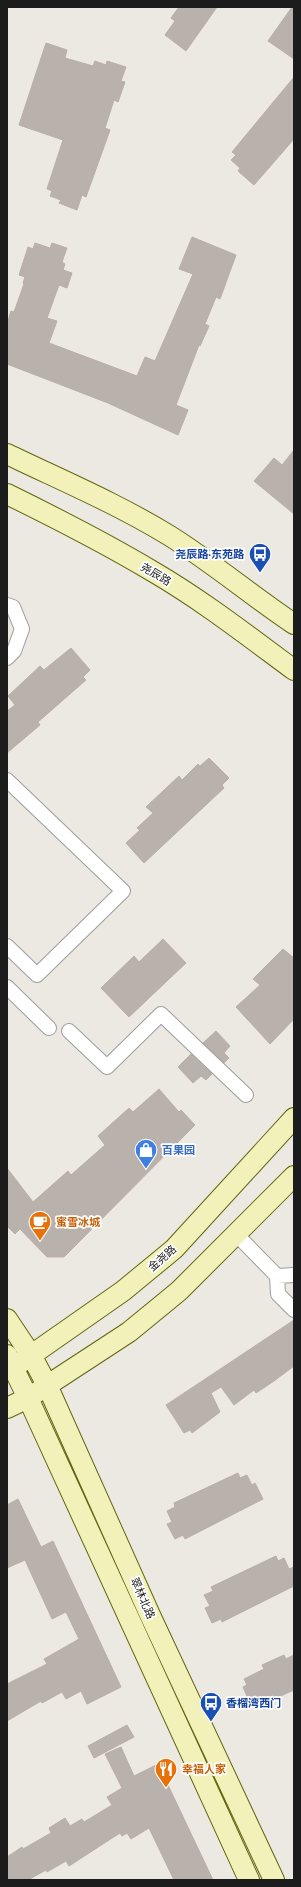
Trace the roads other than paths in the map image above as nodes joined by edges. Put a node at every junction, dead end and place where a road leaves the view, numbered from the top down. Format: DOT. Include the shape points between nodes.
graph roads {
  1 [pos="7,454"];
  2 [pos="7,494"];
  3 [pos="7,605"];
  4 [pos="294,624"];
  5 [pos="7,658"];
  6 [pos="294,670"];
  7 [pos="7,780"];
  8 [pos="7,946"];
  9 [pos="7,987"];
  10 [pos="48,1028"];
  11 [pos="69,1031"];
  12 [pos="246,1095"];
  13 [pos="294,1118"];
  14 [pos="294,1176"];
  15 [pos="236,1235"];
  16 [pos="294,1275"];
  17 [pos="277,1276"];
  18 [pos="294,1310"];
  19 [pos="7,1318"];
  20 [pos="31,1355"];
  21 [pos="9,1365"];
  22 [pos="47,1385"];
  23 [pos="28,1398"];
  24 [pos="7,1408"];
  25 [pos="250,1880"];
  26 [pos="274,1880"];
  1 -- 4 [label="main road" via="168,535"];
  2 -- 6 [label="main road, 尧辰路" via="152,571 219,615"];
  3 -- 5 [label="street" via="13,607 22,629 14,651"];
  7 -- 8 [label="street" via="123,890 37,975"];
  9 -- 10 [label="street"];
  11 -- 12 [label="street" via="107,1067 161,1014"];
  13 -- 20 [label="main road, 金尧路" via="174,1249 123,1291"];
  14 -- 15 [label="main road"];
  15 -- 17 [label="street"];
  15 -- 22 [label="main road" via="179,1291 129,1332"];
  16 -- 17 [label="street"];
  17 -- 18 [label="street" via="278,1294"];
  19 -- 20 [label="main road, 翠林北路"];
  20 -- 21 [label="main road, 金尧路"];
  20 -- 22 [label="main road, 翠林北路"];
  21 -- 23 [label="main road, 翠林北路"];
  22 -- 23 [label="main road"];
  22 -- 26 [label="main road, 翠林北路" via="150,1615"];
  23 -- 24 [label="main road"];
  23 -- 25 [label="main road, 翠林北路"];
}
